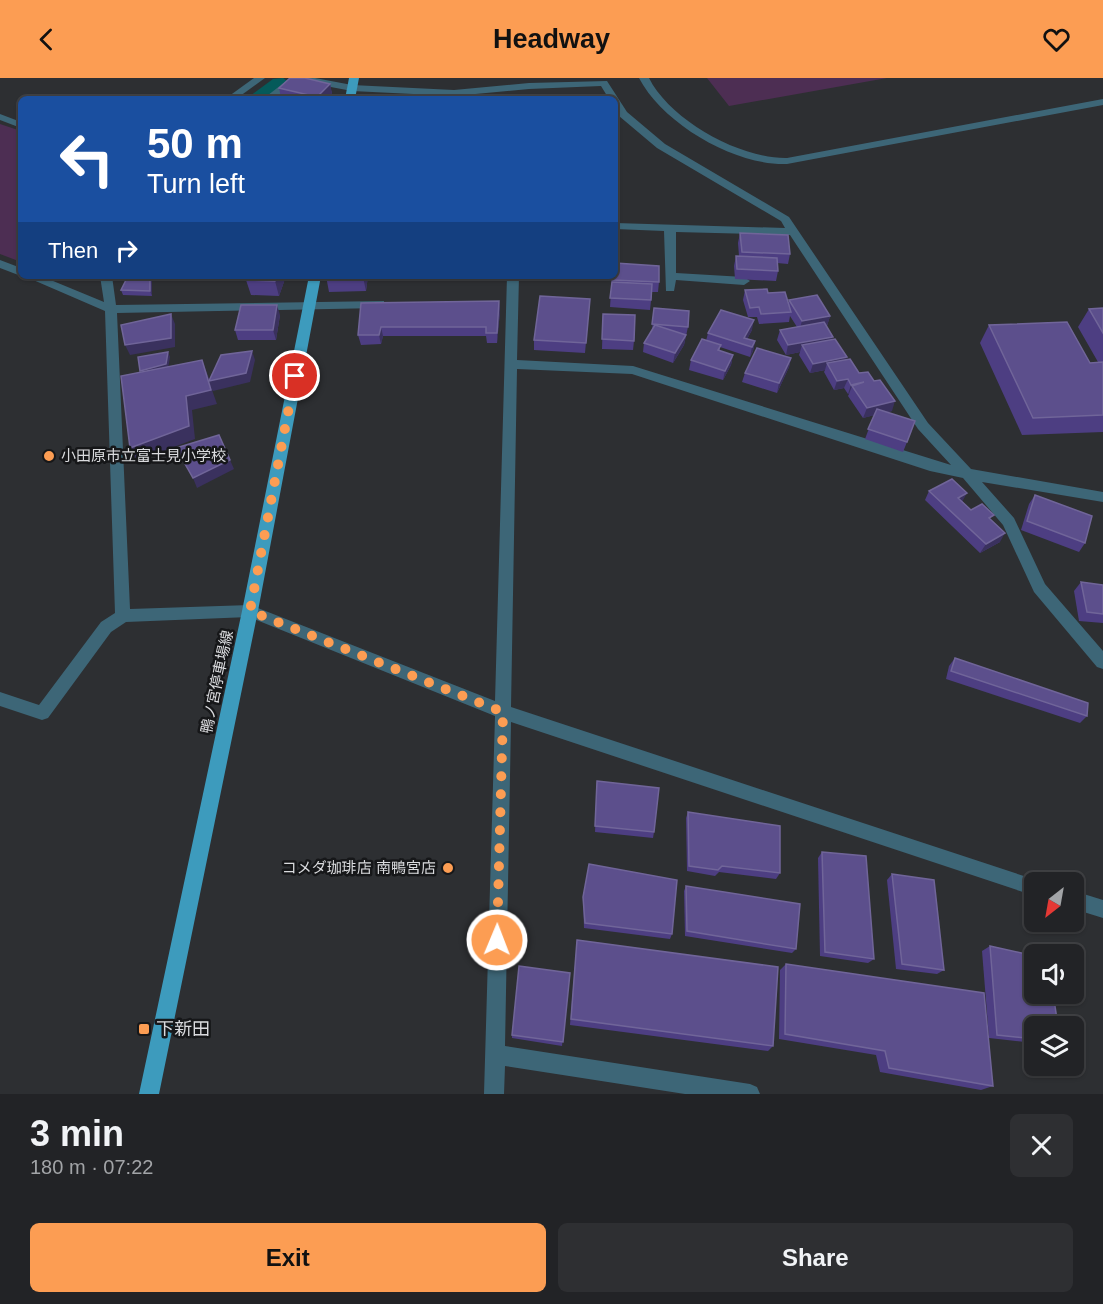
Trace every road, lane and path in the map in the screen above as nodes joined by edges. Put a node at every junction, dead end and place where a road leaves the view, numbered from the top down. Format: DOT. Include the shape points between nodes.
graph roads {
  1 [pos="260,78"];
  2 [pos="298,78"];
  3 [pos="644,78"];
  4 [pos="353,83"];
  5 [pos="518,84"];
  6 [pos="234,96"];
  7 [pos="272,96"];
  8 [pos="612,96"];
  9 [pos="1103,102"];
  10 [pos="618,106"];
  11 [pos="0,117"];
  12 [pos="18,123"];
  13 [pos="618,226"];
  14 [pos="670,228"];
  15 [pos="792,232"];
  16 [pos="0,264"];
  17 [pos="18,271"];
  18 [pos="37,279"];
  19 [pos="106,279"];
  20 [pos="314,279"];
  21 [pos="512,279"];
  22 [pos="744,281"];
  23 [pos="393,303"];
  24 [pos="309,305"];
  25 [pos="111,309"];
  26 [pos="511,364"];
  27 [pos="967,474"];
  28 [pos="1103,496"];
  29 [pos="250,611"];
  30 [pos="123,616"];
  31 [pos="1103,662"];
  32 [pos="0,699"];
  33 [pos="503,712"];
  34 [pos="1024,883"];
  35 [pos="1084,903"];
  36 [pos="1103,909"];
  37 [pos="495,1054"];
  38 [pos="149,1094"];
  39 [pos="494,1094"];
  40 [pos="750,1094"];
  1 -- 6 [label="street"];
  2 -- 4 [label="street"];
  2 -- 7 [label="street"];
  3 -- 9 [label="street" via="663,104 685,123 739,151 771,162"];
  4 -- 5 [label="street" via="454,93"];
  5 -- 8 [label="street" via="604,83"];
  10 -- 15 [label="street" via="661,146 784,219"];
  11 -- 12 [label="street"];
  13 -- 14 [label="street"];
  14 -- 15 [label="street"];
  14 -- 22 [label="street" via="670,282"];
  15 -- 27 [label="street" via="923,426"];
  16 -- 17 [label="street"];
  18 -- 25 [label="street"];
  19 -- 25 [label="street"];
  20 -- 24 [label="main road, 鴨ノ宮停車場線"];
  21 -- 26 [label="street" via="506,301"];
  23 -- 24 [label="street"];
  24 -- 25 [label="street"];
  24 -- 29 [label="main road, 鴨ノ宮停車場線"];
  25 -- 30 [label="street"];
  26 -- 27 [label="street" via="633,370"];
  26 -- 33 [label="street"];
  27 -- 28 [label="street"];
  27 -- 31 [label="street" via="1009,522 1039,588"];
  29 -- 30 [label="street"];
  29 -- 33 [label="street"];
  29 -- 38 [label="main road, 鴨ノ宮停車場線"];
  30 -- 32 [label="street" via="106,627 42,713"];
  33 -- 34 [label="street"];
  33 -- 37 [label="street"];
  35 -- 36 [label="street"];
  37 -- 39 [label="street"];
  37 -- 40 [label="street"];
}
